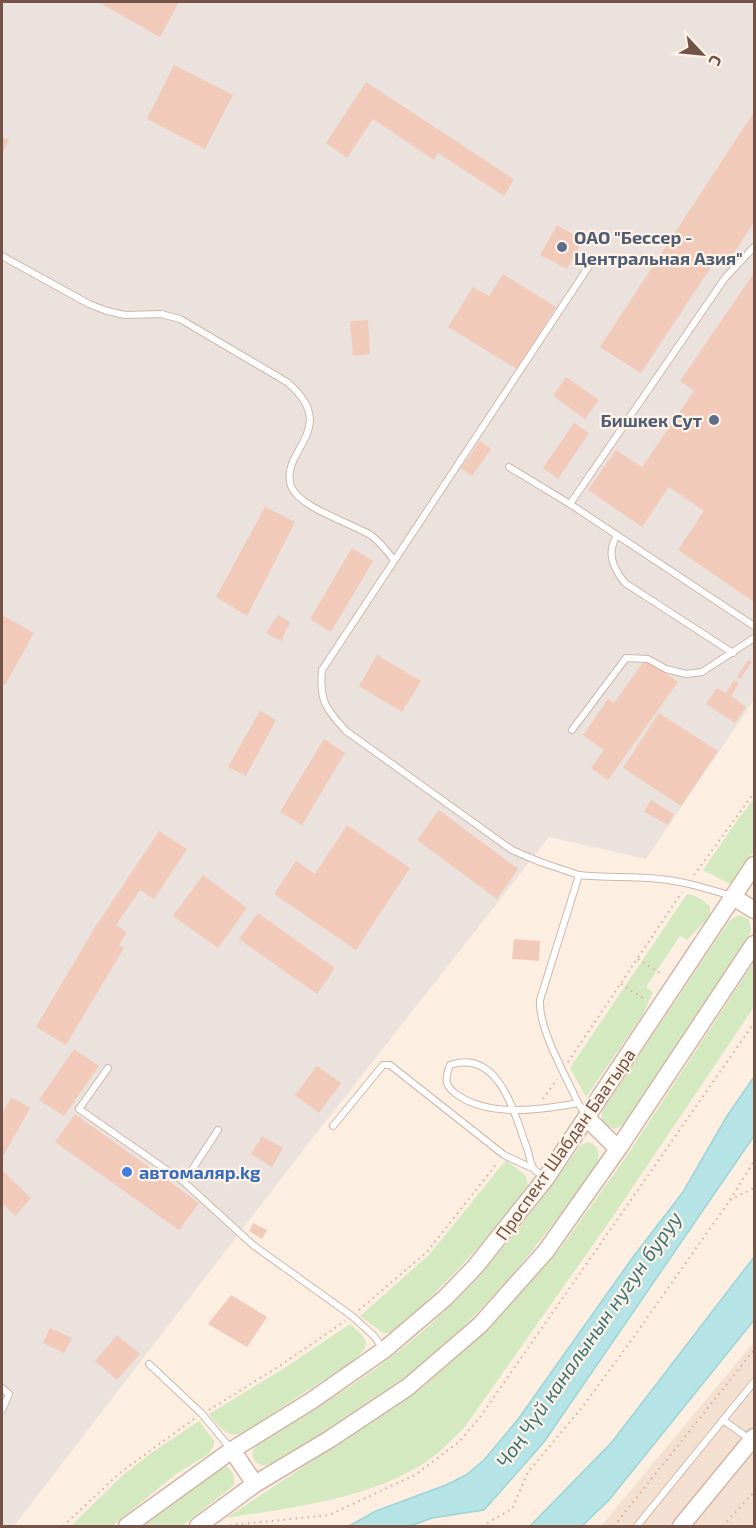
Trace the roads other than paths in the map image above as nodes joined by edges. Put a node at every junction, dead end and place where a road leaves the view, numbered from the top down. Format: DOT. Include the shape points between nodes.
graph roads {
  1 [pos="754,247"];
  2 [pos="2,256"];
  3 [pos="589,266"];
  4 [pos="509,467"];
  5 [pos="570,504"];
  6 [pos="616,535"];
  7 [pos="394,560"];
  8 [pos="754,626"];
  9 [pos="754,638"];
  10 [pos="733,653"];
  11 [pos="572,730"];
  12 [pos="754,865"];
  13 [pos="579,875"];
  14 [pos="733,897"];
  15 [pos="754,910"];
  16 [pos="754,944"];
  17 [pos="108,1068"];
  18 [pos="578,1102"];
  19 [pos="514,1109"];
  20 [pos="587,1118"];
  21 [pos="333,1126"];
  22 [pos="218,1130"];
  23 [pos="618,1149"];
  24 [pos="540,1173"];
  25 [pos="184,1182"];
  26 [pos="384,1350"];
  27 [pos="149,1364"];
  28 [pos="754,1382"];
  29 [pos="2,1388"];
  30 [pos="2,1410"];
  31 [pos="723,1420"];
  32 [pos="753,1439"];
  33 [pos="232,1450"];
  34 [pos="255,1484"];
  35 [pos="127,1527"];
  36 [pos="198,1527"];
  37 [pos="637,1527"];
  38 [pos="681,1527"];
  1 -- 5 [label="lane" via="725,278"];
  2 -- 7 [label="lane" via="107,311 180,319 287,382 306,403 310,415 309,428 290,475 297,496 370,535"];
  3 -- 7 [label="lane"];
  4 -- 5 [label="lane"];
  5 -- 6 [label="lane"];
  6 -- 8 [label="lane"];
  6 -- 10 [label="lane" via="611,557 625,583"];
  7 -- 13 [label="lane" via="322,670 322,698 328,711 346,730 512,850"];
  9 -- 10 [label="lane"];
  10 -- 11 [label="lane" via="702,672 686,674 648,659 626,658"];
  12 -- 14 [label="main road, Проспект Шабдан Баатыра"];
  13 -- 14 [label="lane" via="662,879"];
  13 -- 18 [label="lane" via="540,1000 541,1019"];
  14 -- 15 [label="main road"];
  14 -- 20 [label="main road, Проспект Шабдан Баатыра"];
  16 -- 23 [label="main road"];
  17 -- 25 [label="lane" via="79,1109"];
  18 -- 19 [label="lane"];
  18 -- 20 [label="lane"];
  19 -- 19 [label="lane" via="488,1070 462,1061 450,1065 445,1077 454,1093 472,1105"];
  19 -- 24 [label="lane"];
  20 -- 23 [label="main road"];
  20 -- 24 [label="main road, Проспект Шабдан Баатыра"];
  21 -- 24 [label="lane" via="384,1065 390,1065 504,1155"];
  22 -- 25 [label="lane"];
  23 -- 34 [label="main road" via="546,1251 480,1325 408,1387"];
  24 -- 26 [label="main road, Проспект Шабдан Баатыра" via="475,1267"];
  25 -- 26 [label="lane" via="253,1245 352,1316"];
  26 -- 33 [label="main road, Проспект Шабдан Баатыра"];
  27 -- 33 [label="lane" via="202,1414"];
  28 -- 31 [label="lane"];
  29 -- 30 [label="lane" via="9,1394"];
  31 -- 32 [label="lane"];
  31 -- 37 [label="lane"];
  32 -- 38 [label="main road"];
  33 -- 34 [label="main road"];
  33 -- 35 [label="main road, Проспект Шабдан Баатыра"];
  34 -- 36 [label="main road"];
}
